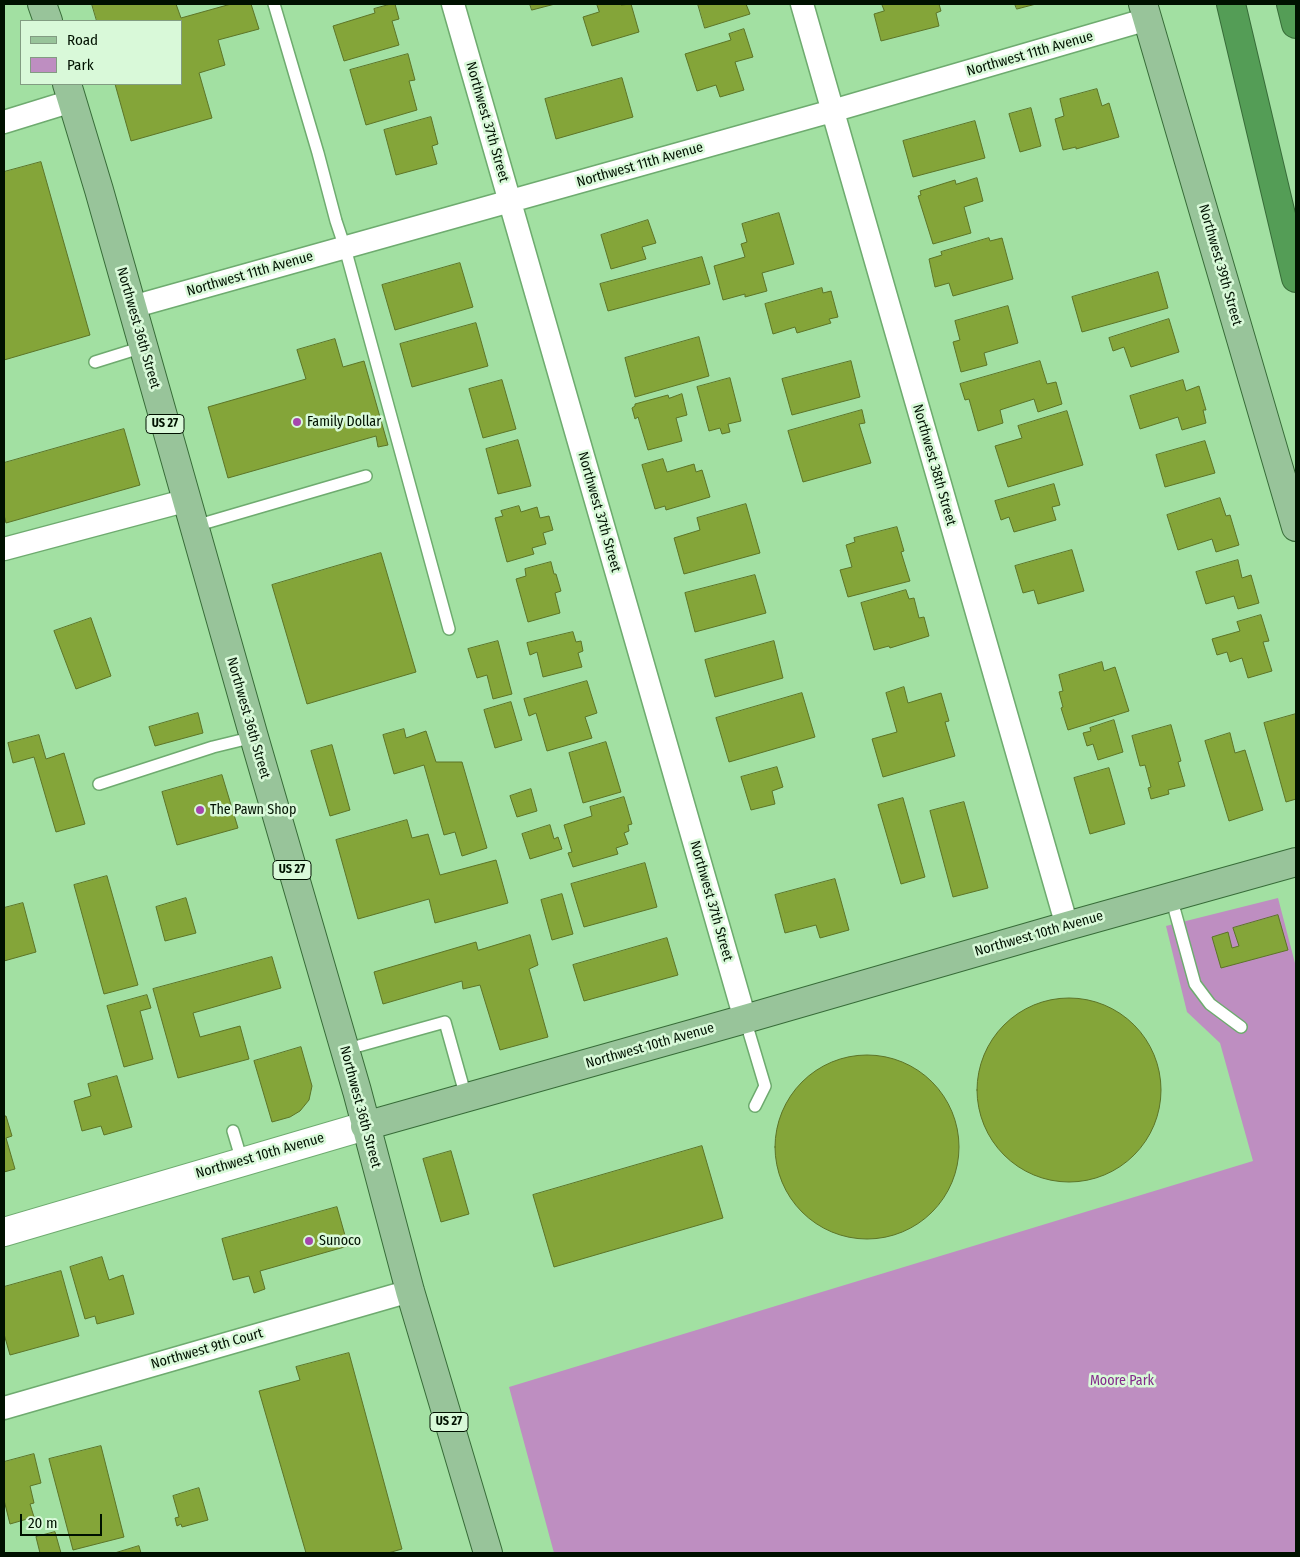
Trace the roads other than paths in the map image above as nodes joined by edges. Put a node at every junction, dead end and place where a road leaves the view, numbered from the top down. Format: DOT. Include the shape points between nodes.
graph roads {
  1 [pos="42,4"];
  2 [pos="274,4"];
  3 [pos="453,4"];
  4 [pos="802,4"];
  5 [pos="1231,4"];
  6 [pos="1290,4"];
  7 [pos="1145,12"];
  8 [pos="48,20"];
  9 [pos="1296,24"];
  10 [pos="70,93"];
  11 [pos="832,111"];
  12 [pos="4,122"];
  13 [pos="510,202"];
  14 [pos="345,248"];
  15 [pos="1296,278"];
  16 [pos="132,307"];
  17 [pos="143,347"];
  18 [pos="95,362"];
  19 [pos="366,476"];
  20 [pos="188,500"];
  21 [pos="195,526"];
  22 [pos="1296,527"];
  23 [pos="4,549"];
  24 [pos="449,629"];
  25 [pos="254,737"];
  26 [pos="99,784"];
  27 [pos="1296,862"];
  28 [pos="1171,896"];
  29 [pos="1067,926"];
  30 [pos="745,1019"];
  31 [pos="1242,1028"];
  32 [pos="344,1050"];
  33 [pos="466,1098"];
  34 [pos="754,1106"];
  35 [pos="365,1126"];
  36 [pos="233,1131"];
  37 [pos="242,1161"];
  38 [pos="4,1232"];
  39 [pos="410,1291"];
  40 [pos="4,1408"];
  41 [pos="488,1553"];
  1 -- 8 [label="main road"];
  2 -- 14 [label="lane"];
  3 -- 13 [label="street, Northwest 37th Street"];
  4 -- 11 [label="street, Northwest 38th Street"];
  5 -- 15 [label="highway"];
  6 -- 9 [label="highway"];
  7 -- 11 [label="street, Northwest 11th Avenue"];
  7 -- 22 [label="main road, Northwest 39th Street"];
  10 -- 12 [label="street"];
  10 -- 16 [label="main road, Northwest 36th Street / US 27"];
  11 -- 13 [label="street, Northwest 11th Avenue"];
  11 -- 29 [label="street, Northwest 38th Street"];
  13 -- 14 [label="street, Northwest 11th Avenue"];
  13 -- 30 [label="street, Northwest 37th Street"];
  14 -- 16 [label="street, Northwest 11th Avenue"];
  14 -- 24 [label="lane"];
  16 -- 17 [label="main road, Northwest 36th Street / US 27"];
  17 -- 18 [label="lane"];
  17 -- 20 [label="main road, Northwest 36th Street / US 27"];
  19 -- 21 [label="lane"];
  20 -- 21 [label="main road, Northwest 36th Street / US 27"];
  20 -- 23 [label="street"];
  21 -- 25 [label="main road, Northwest 36th Street / US 27"];
  25 -- 26 [label="lane"];
  25 -- 32 [label="main road, Northwest 36th Street / US 27"];
  27 -- 28 [label="main road, Northwest 10th Avenue"];
  28 -- 29 [label="main road, Northwest 10th Avenue"];
  28 -- 31 [label="lane" via="1195,984 1210,1004"];
  29 -- 30 [label="main road, Northwest 10th Avenue"];
  30 -- 33 [label="main road, Northwest 10th Avenue"];
  30 -- 34 [label="lane" via="765,1086"];
  32 -- 33 [label="lane" via="445,1022"];
  32 -- 35 [label="main road, Northwest 36th Street / US 27"];
  33 -- 35 [label="main road, Northwest 10th Avenue"];
  35 -- 37 [label="street, Northwest 10th Avenue"];
  35 -- 39 [label="main road, Northwest 36th Street / US 27"];
  36 -- 37 [label="lane"];
  37 -- 38 [label="street, Northwest 10th Avenue"];
  39 -- 40 [label="street, Northwest 9th Court"];
  39 -- 41 [label="main road, Northwest 36th Street / US 27"];
}
